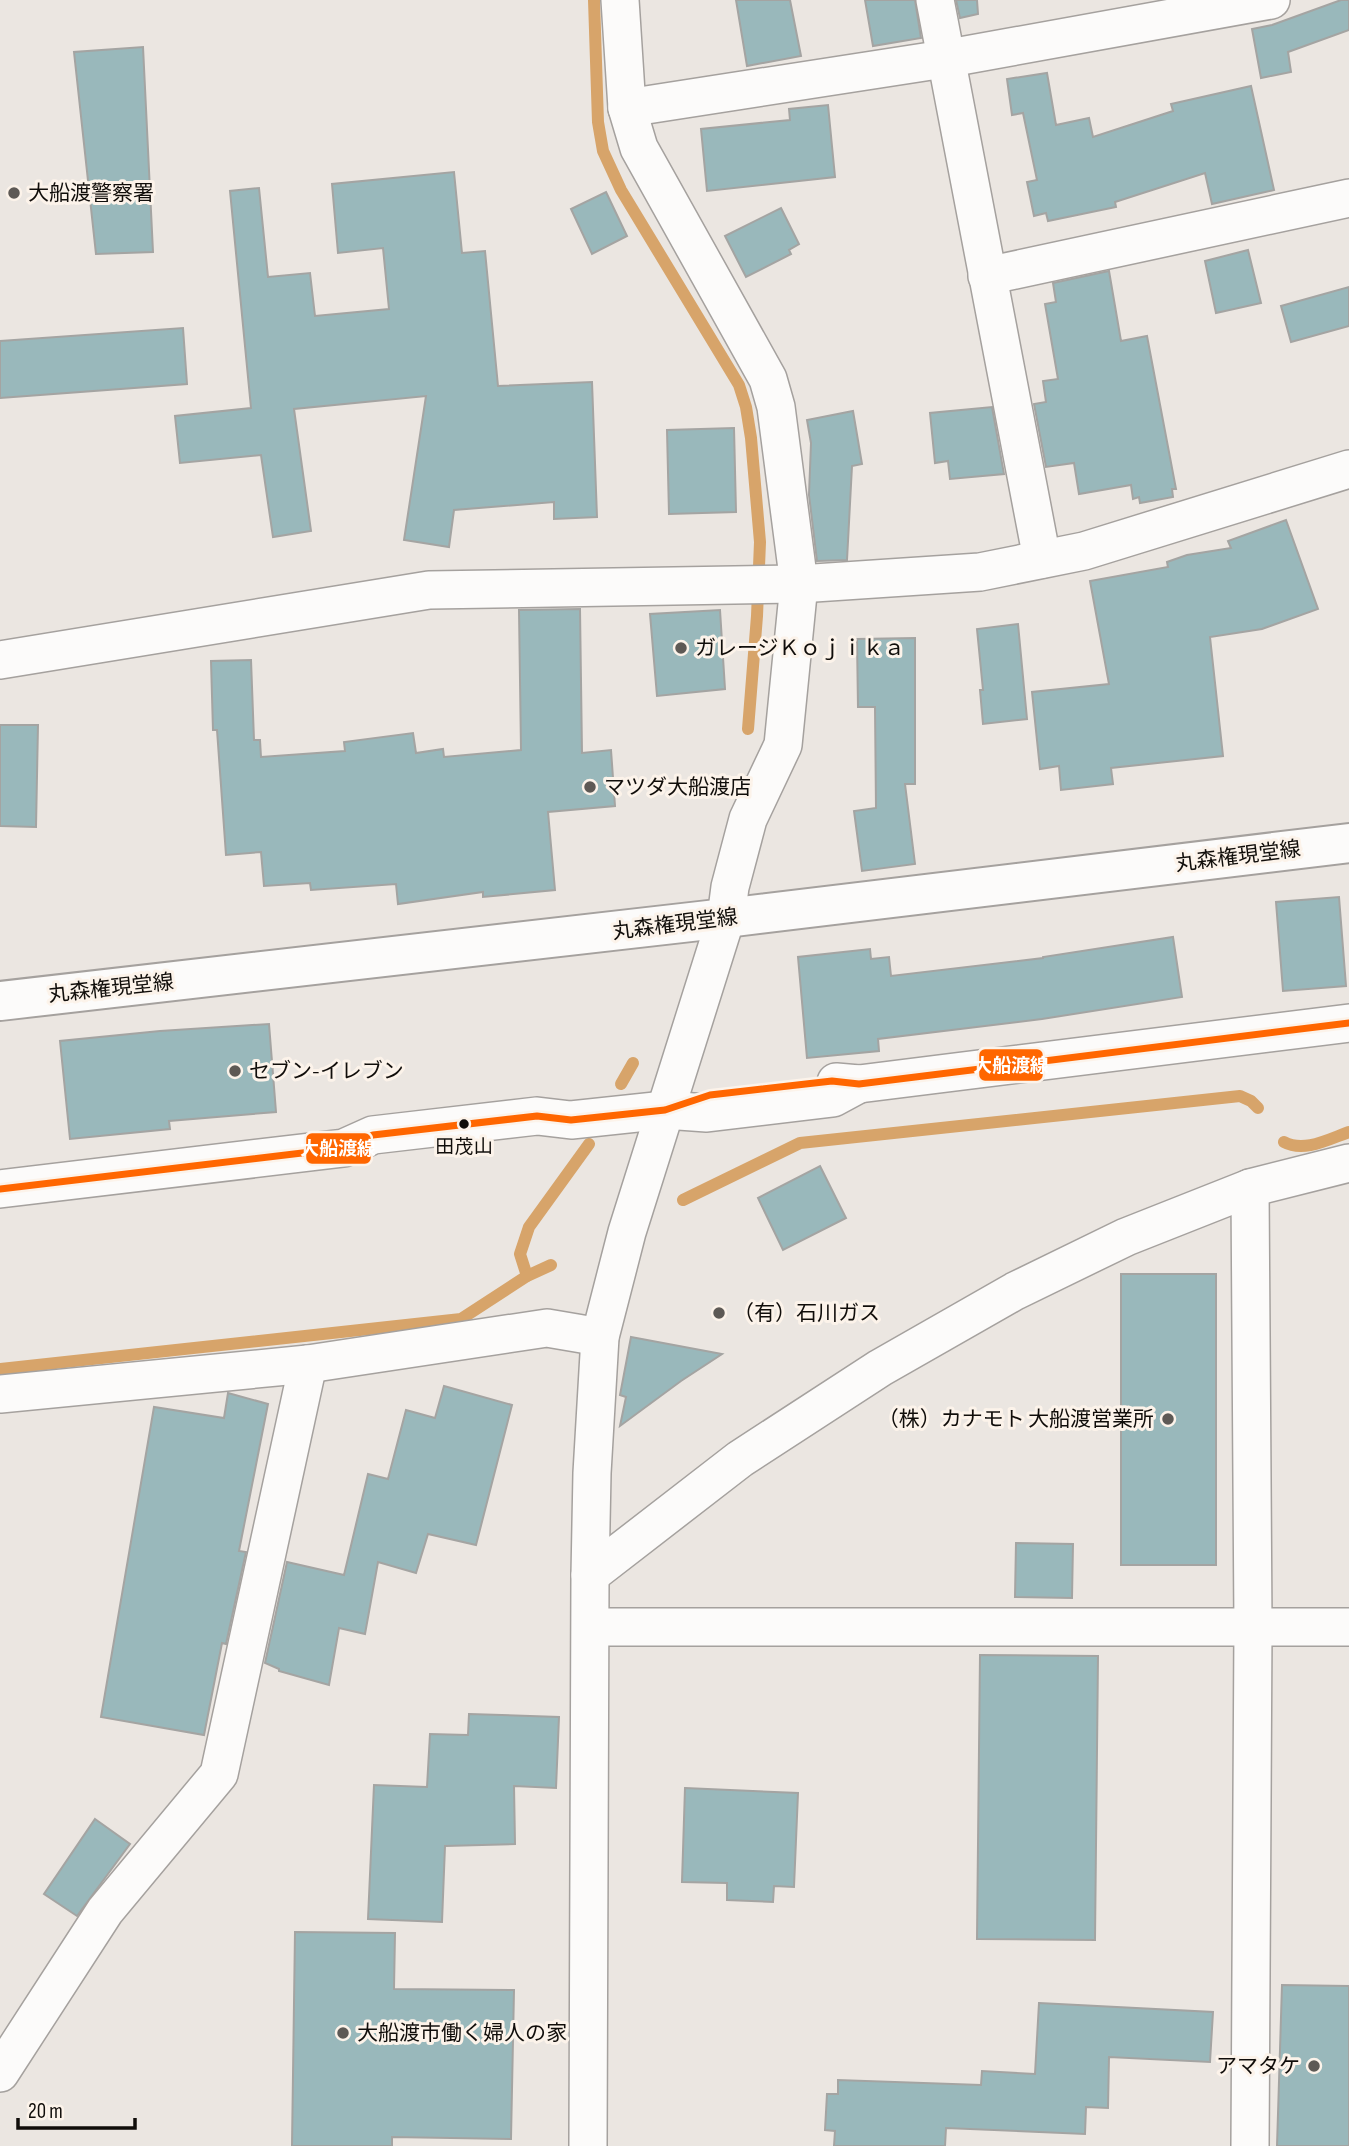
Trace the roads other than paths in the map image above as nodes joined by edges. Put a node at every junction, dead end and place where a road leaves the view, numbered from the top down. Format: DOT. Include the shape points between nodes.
graph roads {
  1 [pos="620,0"];
  2 [pos="935,0"];
  3 [pos="1271,0"];
  4 [pos="944,59"];
  5 [pos="627,108"];
  6 [pos="1349,198"];
  7 [pos="987,276"];
  8 [pos="1349,468"];
  9 [pos="1042,559"];
  10 [pos="772,585"];
  11 [pos="0,660"];
  12 [pos="1349,843"];
  13 [pos="726,918"];
  14 [pos="0,1001"];
  15 [pos="1349,1023"];
  16 [pos="665,1110"];
  17 [pos="1349,1163"];
  18 [pos="1250,1188"];
  19 [pos="0,1189"];
  20 [pos="600,1337"];
  21 [pos="308,1364"];
  22 [pos="0,1394"];
  23 [pos="590,1575"];
  24 [pos="591,1627"];
  25 [pos="1253,1627"];
  26 [pos="1349,1627"];
  27 [pos="0,2073"];
  28 [pos="588,2146"];
  29 [pos="1250,2146"];
  1 -- 5 [label="street"];
  2 -- 4 [label="street"];
  3 -- 4 [label="street"];
  4 -- 5 [label="street"];
  4 -- 7 [label="street"];
  5 -- 10 [label="street" via="639,148 768,379 776,407"];
  6 -- 7 [label="street"];
  7 -- 9 [label="street"];
  8 -- 9 [label="street" via="1084,551"];
  9 -- 10 [label="street" via="980,572"];
  10 -- 11 [label="street" via="429,590"];
  10 -- 13 [label="street" via="783,745 748,819"];
  12 -- 13 [label="main road, 丸森権現堂線"];
  13 -- 14 [label="main road, 丸森権現堂線"];
  13 -- 16 [label="street"];
  15 -- 16 [label="street" via="859,1084 832,1081 710,1095"];
  16 -- 19 [label="street" via="571,1121 537,1116 373,1135 344,1148"];
  16 -- 20 [label="street"];
  17 -- 18 [label="street"];
  18 -- 23 [label="street" via="1114,1243 1014,1291 880,1368 740,1459"];
  18 -- 25 [label="street"];
  20 -- 21 [label="street" via="547,1328"];
  20 -- 23 [label="street"];
  21 -- 22 [label="street"];
  21 -- 27 [label="street" via="219,1774 104,1910"];
  23 -- 24 [label="street"];
  24 -- 25 [label="street"];
  24 -- 28 [label="street"];
  25 -- 26 [label="street"];
  25 -- 29 [label="street"];
}
